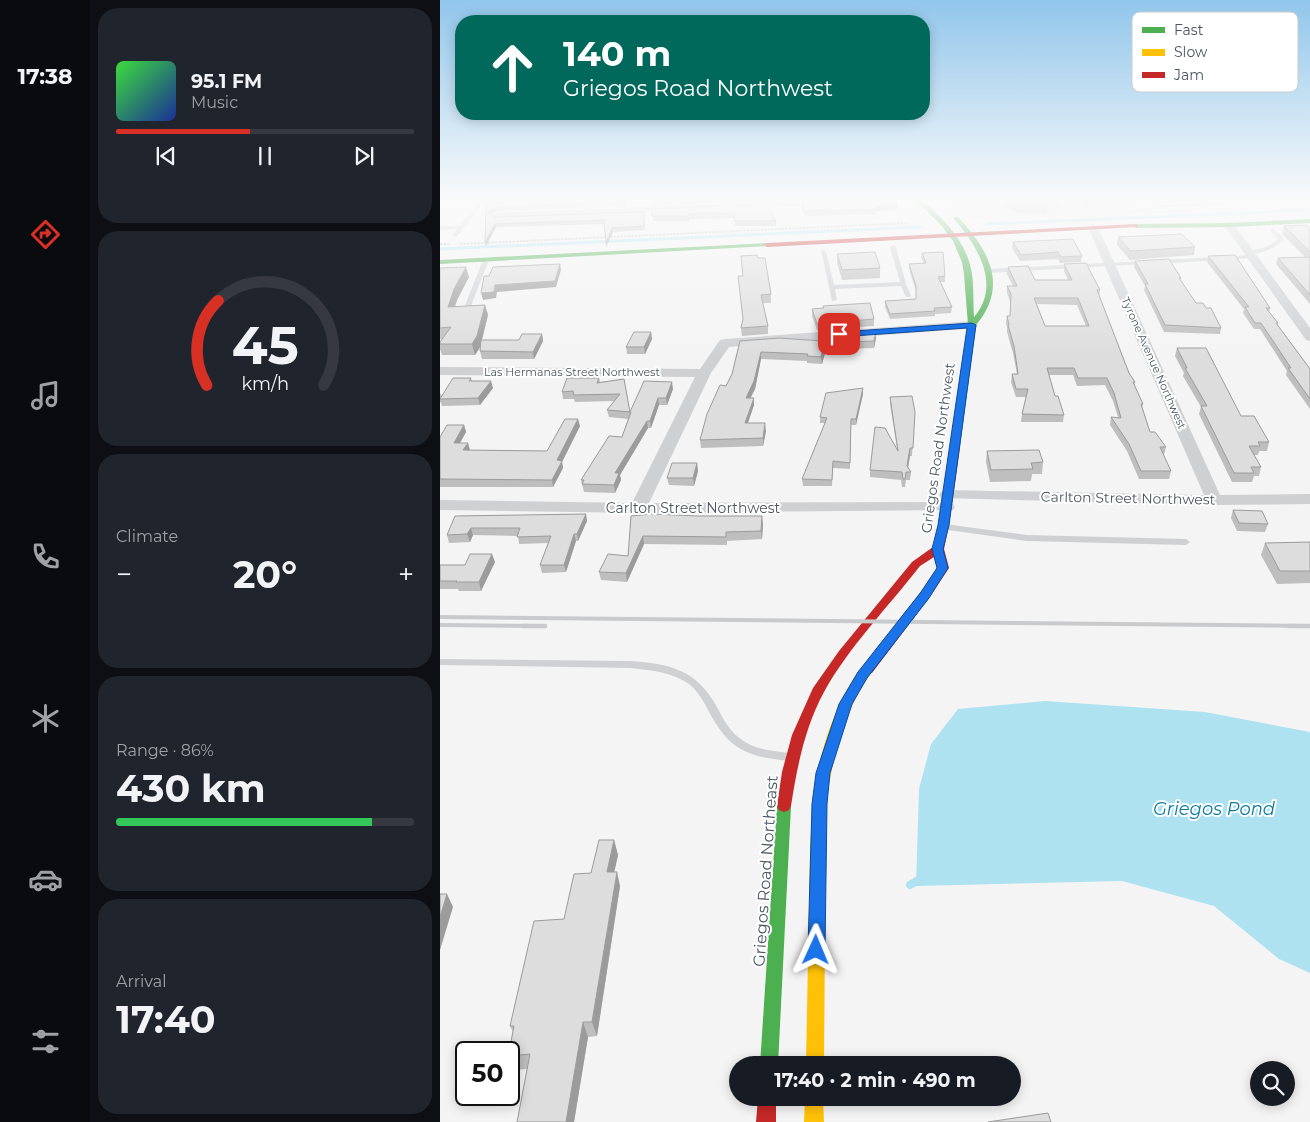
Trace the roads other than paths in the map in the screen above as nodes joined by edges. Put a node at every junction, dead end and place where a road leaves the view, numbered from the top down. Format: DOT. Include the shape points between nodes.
graph roads {
  1 [pos="716,251"];
  2 [pos="807,251"];
  3 [pos="824,251"];
  4 [pos="894,251"];
  5 [pos="963,251"];
  6 [pos="981,251"];
  7 [pos="1105,251"];
  8 [pos="1249,251"];
  9 [pos="1260,251"];
  10 [pos="680,254"];
  11 [pos="1251,254"];
  12 [pos="440,262"];
  13 [pos="484,264"];
  14 [pos="1111,265"];
  15 [pos="440,270"];
  16 [pos="988,271"];
  17 [pos="903,284"];
  18 [pos="832,287"];
  19 [pos="908,296"];
  20 [pos="834,300"];
  21 [pos="465,313"];
  22 [pos="972,325"];
  23 [pos="1310,337"];
  24 [pos="440,371"];
  25 [pos="704,373"];
  26 [pos="1310,499"];
  27 [pos="1214,500"];
  28 [pos="947,501"];
  29 [pos="440,505"];
  30 [pos="638,508"];
  31 [pos="943,527"];
  32 [pos="1186,542"];
  33 [pos="938,549"];
  34 [pos="440,662"];
  35 [pos="792,758"];
  36 [pos="769,1056"];
  37 [pos="814,1056"];
  38 [pos="767,1106"];
  39 [pos="814,1106"];
  40 [pos="766,1122"];
  41 [pos="814,1122"];
  1 -- 10 [label="main road"];
  2 -- 10 [label="main road"];
  3 -- 18 [label="lane"];
  4 -- 17 [label="lane"];
  5 -- 22 [label="main road, Griegos Road Northwest" via="968,271 968,309"];
  6 -- 16 [label="main road, Griegos Road Northwest"];
  7 -- 14 [label="street, Tyrone Avenue Northwest"];
  8 -- 11 [label="street"];
  9 -- 11 [label="lane"];
  10 -- 13 [label="main road"];
  11 -- 14 [label="lane"];
  11 -- 23 [label="street"];
  12 -- 13 [label="main road"];
  13 -- 15 [label="main road"];
  13 -- 21 [label="lane"];
  14 -- 16 [label="lane"];
  14 -- 27 [label="street, Tyrone Avenue Northwest"];
  16 -- 22 [label="main road, Griegos Road Northwest" via="989,291 984,310"];
  17 -- 18 [label="lane"];
  17 -- 19 [label="lane"];
  18 -- 20 [label="lane"];
  22 -- 25 [label="street" via="725,343"];
  22 -- 28 [label="main road, Griegos Road Northwest"];
  24 -- 25 [label="street, Las Hermanas Street Northwest"];
  25 -- 30 [label="street"];
  26 -- 27 [label="street, Carlton Street Northwest"];
  27 -- 28 [label="street, Carlton Street Northwest"];
  28 -- 30 [label="street, Carlton Street Northwest"];
  28 -- 31 [label="main road, Griegos Road Northwest"];
  29 -- 30 [label="street, Carlton Street Northwest"];
  31 -- 32 [label="lane" via="1027,538"];
  31 -- 33 [label="main road, Griegos Road Northwest"];
  33 -- 35 [label="main road, Griegos Road Northeast" via="916,564 843,654 818,691 798,735"];
  33 -- 37 [label="main road, Griegos Road Northwest" via="943,568 862,675 845,704 823,773 819,804"];
  34 -- 35 [label="lane" via="636,665 669,669 688,678 704,693 718,721 734,740 756,752"];
  35 -- 36 [label="main road, Griegos Road Northeast" via="782,819"];
  38 -- 40 [label="main road"];
  39 -- 41 [label="main road"];
}
